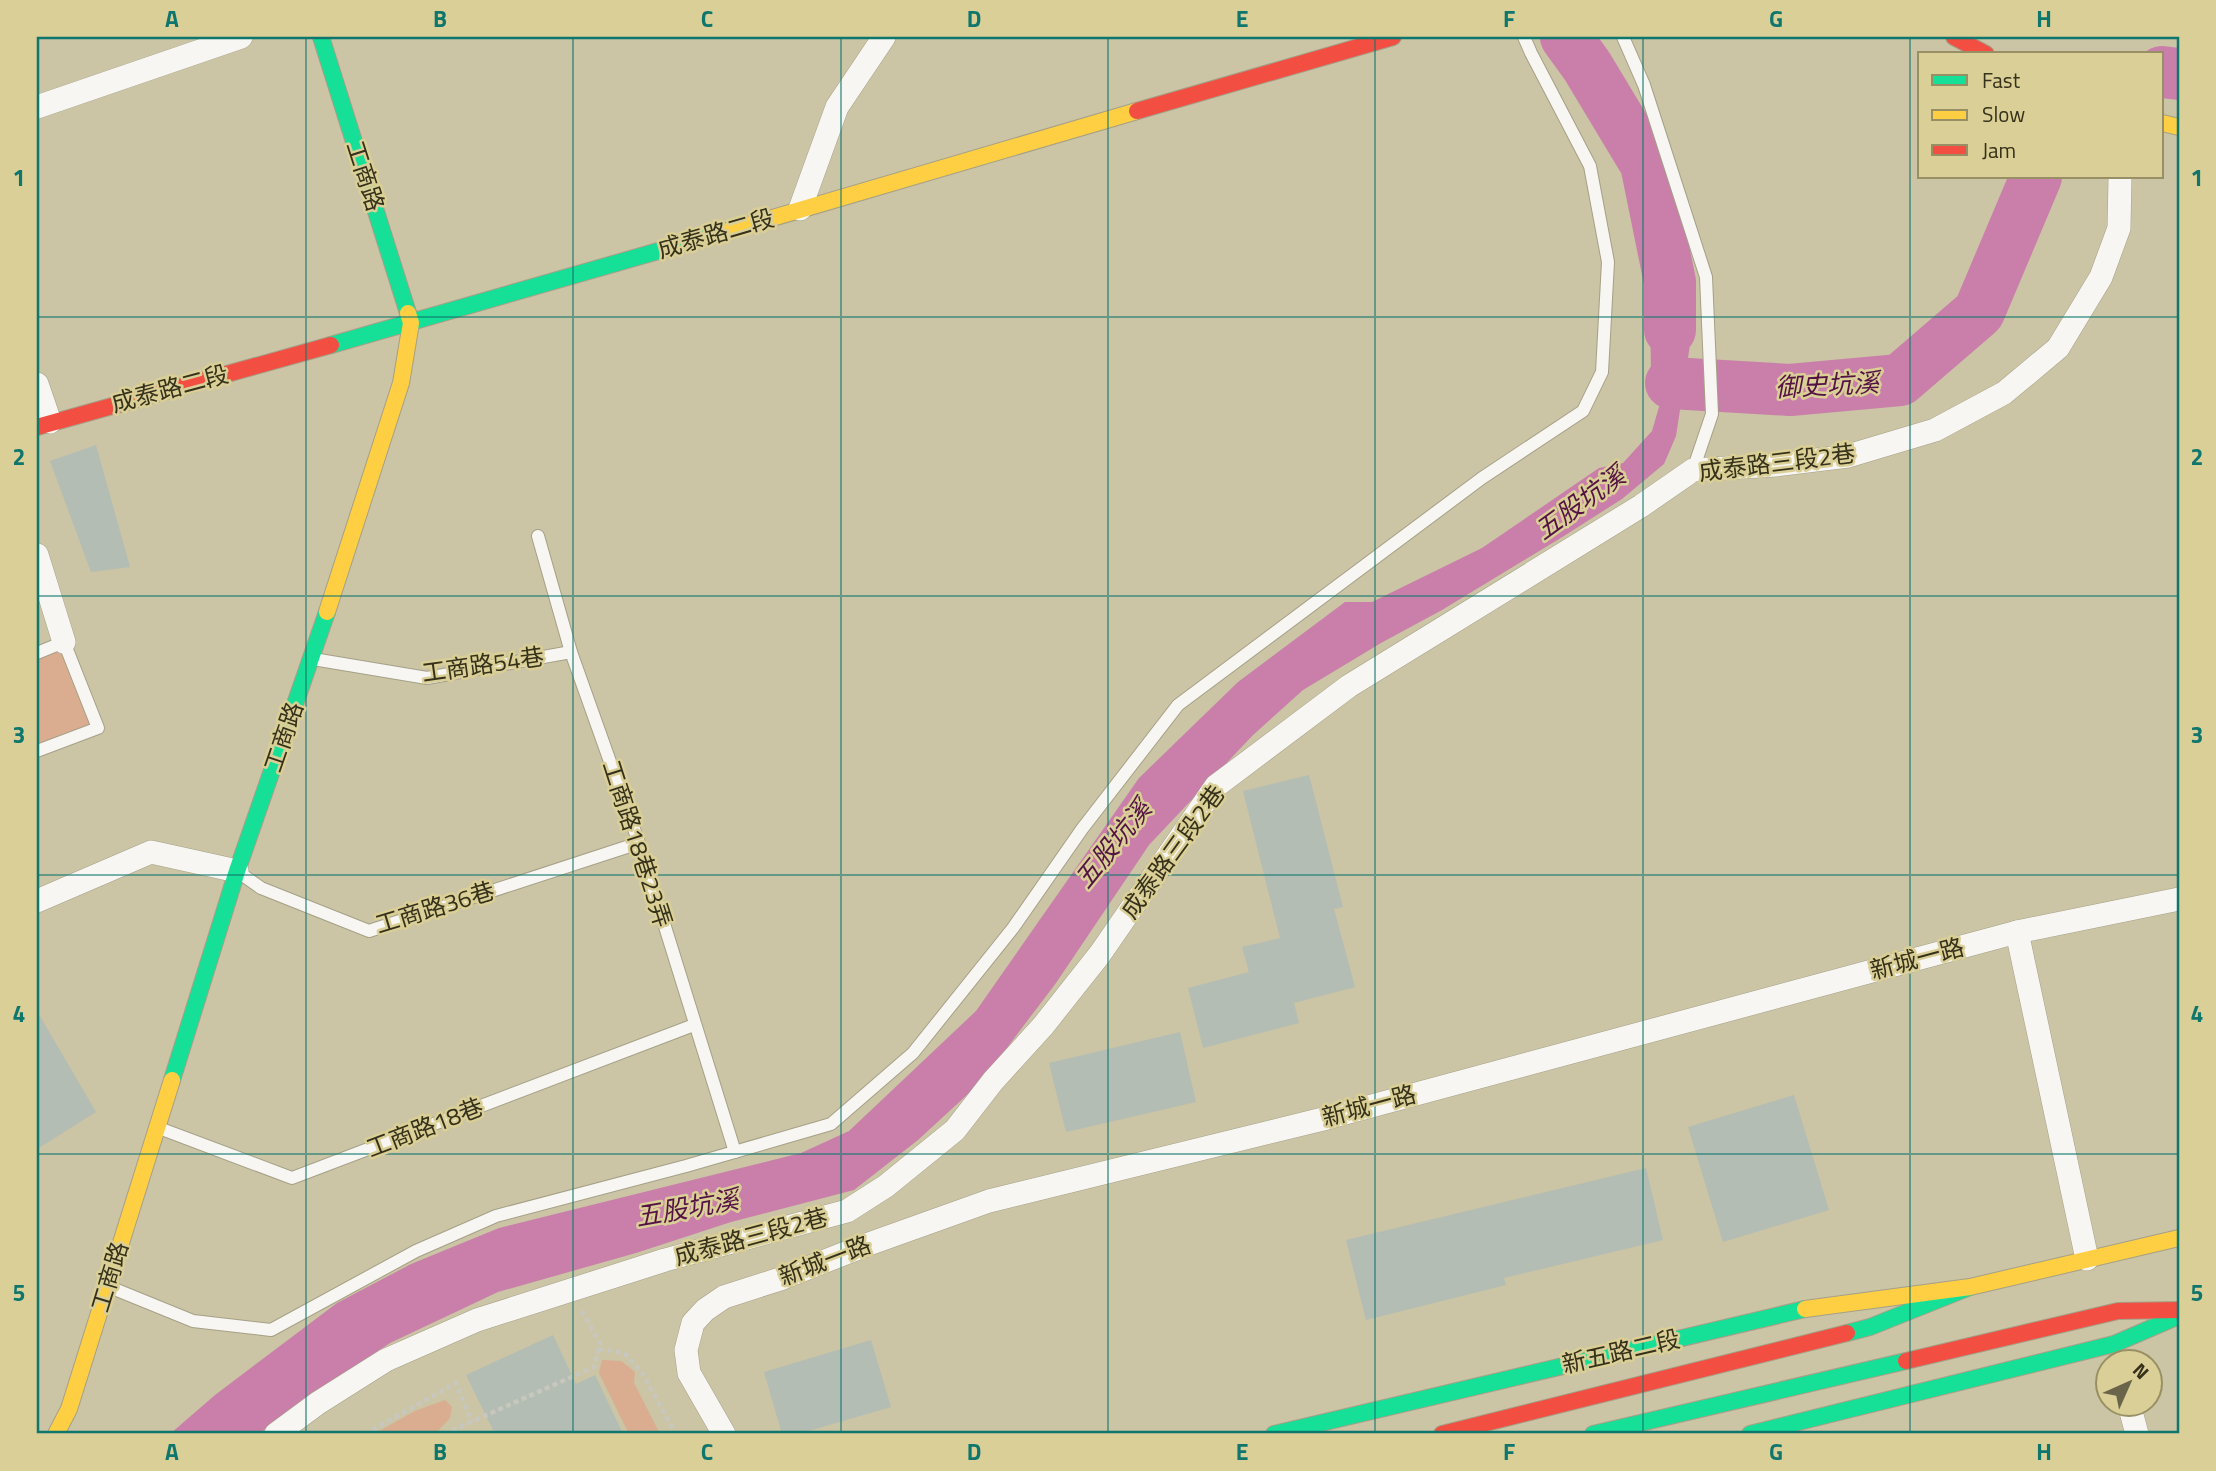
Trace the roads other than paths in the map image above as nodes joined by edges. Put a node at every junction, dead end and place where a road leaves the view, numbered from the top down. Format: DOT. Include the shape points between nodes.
graph roads {
  1 [pos="241,37"];
  2 [pos="321,37"];
  3 [pos="884,37"];
  4 [pos="1393,37"];
  5 [pos="1524,37"];
  6 [pos="1623,37"];
  7 [pos="1955,37"];
  8 [pos="1982,52"];
  9 [pos="37,107"];
  10 [pos="2120,178"];
  11 [pos="800,209"];
  12 [pos="411,323"];
  13 [pos="37,384"];
  14 [pos="43,425"];
  15 [pos="1693,470"];
  16 [pos="538,536"];
  17 [pos="37,555"];
  18 [pos="64,642"];
  19 [pos="571,652"];
  20 [pos="37,653"];
  21 [pos="312,659"];
  22 [pos="37,751"];
  23 [pos="639,843"];
  24 [pos="237,871"];
  25 [pos="2179,899"];
  26 [pos="37,901"];
  27 [pos="2017,932"];
  28 [pos="694,1026"];
  29 [pos="156,1127"];
  30 [pos="735,1152"];
  31 [pos="2179,1238"];
  32 [pos="2087,1259"];
  33 [pos="107,1286"];
  34 [pos="1970,1287"];
  35 [pos="2179,1310"];
  36 [pos="2179,1316"];
  37 [pos="2125,1348"];
  38 [pos="2094,1358"];
  39 [pos="56,1434"];
  40 [pos="276,1434"];
  41 [pos="724,1434"];
  42 [pos="1274,1434"];
  43 [pos="1442,1434"];
  44 [pos="1593,1434"];
  45 [pos="1750,1434"];
  1 -- 9 [label="street"];
  2 -- 12 [label="main road, 工商路"];
  3 -- 11 [label="street" via="836,107"];
  4 -- 11 [label="main road, 成泰路二段"];
  5 -- 30 [label="lane" via="1590,166 1608,262 1602,372 1583,411 1482,478 1178,705 1013,928 913,1053 831,1124"];
  6 -- 15 [label="lane" via="1644,85 1706,277 1712,414"];
  7 -- 8 [label="main road"];
  10 -- 15 [label="street, 成泰路三段2巷" via="2119,228 2101,278 2058,348 2004,393 1935,430 1848,457"];
  11 -- 12 [label="main road, 成泰路二段"];
  12 -- 14 [label="main road, 成泰路二段"];
  12 -- 21 [label="main road, 工商路" via="401,383"];
  13 -- 14 [label="street"];
  15 -- 40 [label="street, 成泰路三段2巷" via="1349,686 1216,786 1100,954 1042,1026 955,1130 886,1186 847,1211 665,1260 477,1320 386,1360"];
  16 -- 19 [label="lane, 工商路18巷23弄"];
  17 -- 18 [label="street"];
  18 -- 20 [label="lane"];
  18 -- 22 [label="lane" via="98,728"];
  19 -- 21 [label="lane, 工商路54巷" via="427,678"];
  19 -- 23 [label="lane, 工商路18巷23弄"];
  21 -- 24 [label="main road, 工商路"];
  23 -- 24 [label="lane, 工商路36巷" via="369,931 261,888"];
  23 -- 28 [label="lane, 工商路18巷23弄"];
  24 -- 26 [label="street" via="151,852"];
  24 -- 29 [label="main road, 工商路"];
  25 -- 27 [label="street, 新城一路"];
  27 -- 32 [label="street"];
  27 -- 41 [label="street, 新城一路" via="1327,1118 989,1201 724,1297 693,1323 686,1350 689,1373"];
  28 -- 29 [label="lane, 工商路18巷" via="292,1178"];
  28 -- 30 [label="lane, 工商路18巷23弄"];
  29 -- 33 [label="main road, 工商路"];
  30 -- 33 [label="lane" via="496,1216 416,1251 271,1330 193,1321"];
  31 -- 32 [label="main road, 新五路二段"];
  32 -- 34 [label="main road, 新五路二段"];
  33 -- 39 [label="main road, 工商路" via="69,1409"];
  34 -- 42 [label="main road, 新五路二段" via="1799,1310"];
  34 -- 43 [label="main road, 新五路二段" via="1870,1327"];
  35 -- 44 [label="main road" via="2118,1311"];
  36 -- 37 [label="main road"];
  38 -- 45 [label="main road"];
}
